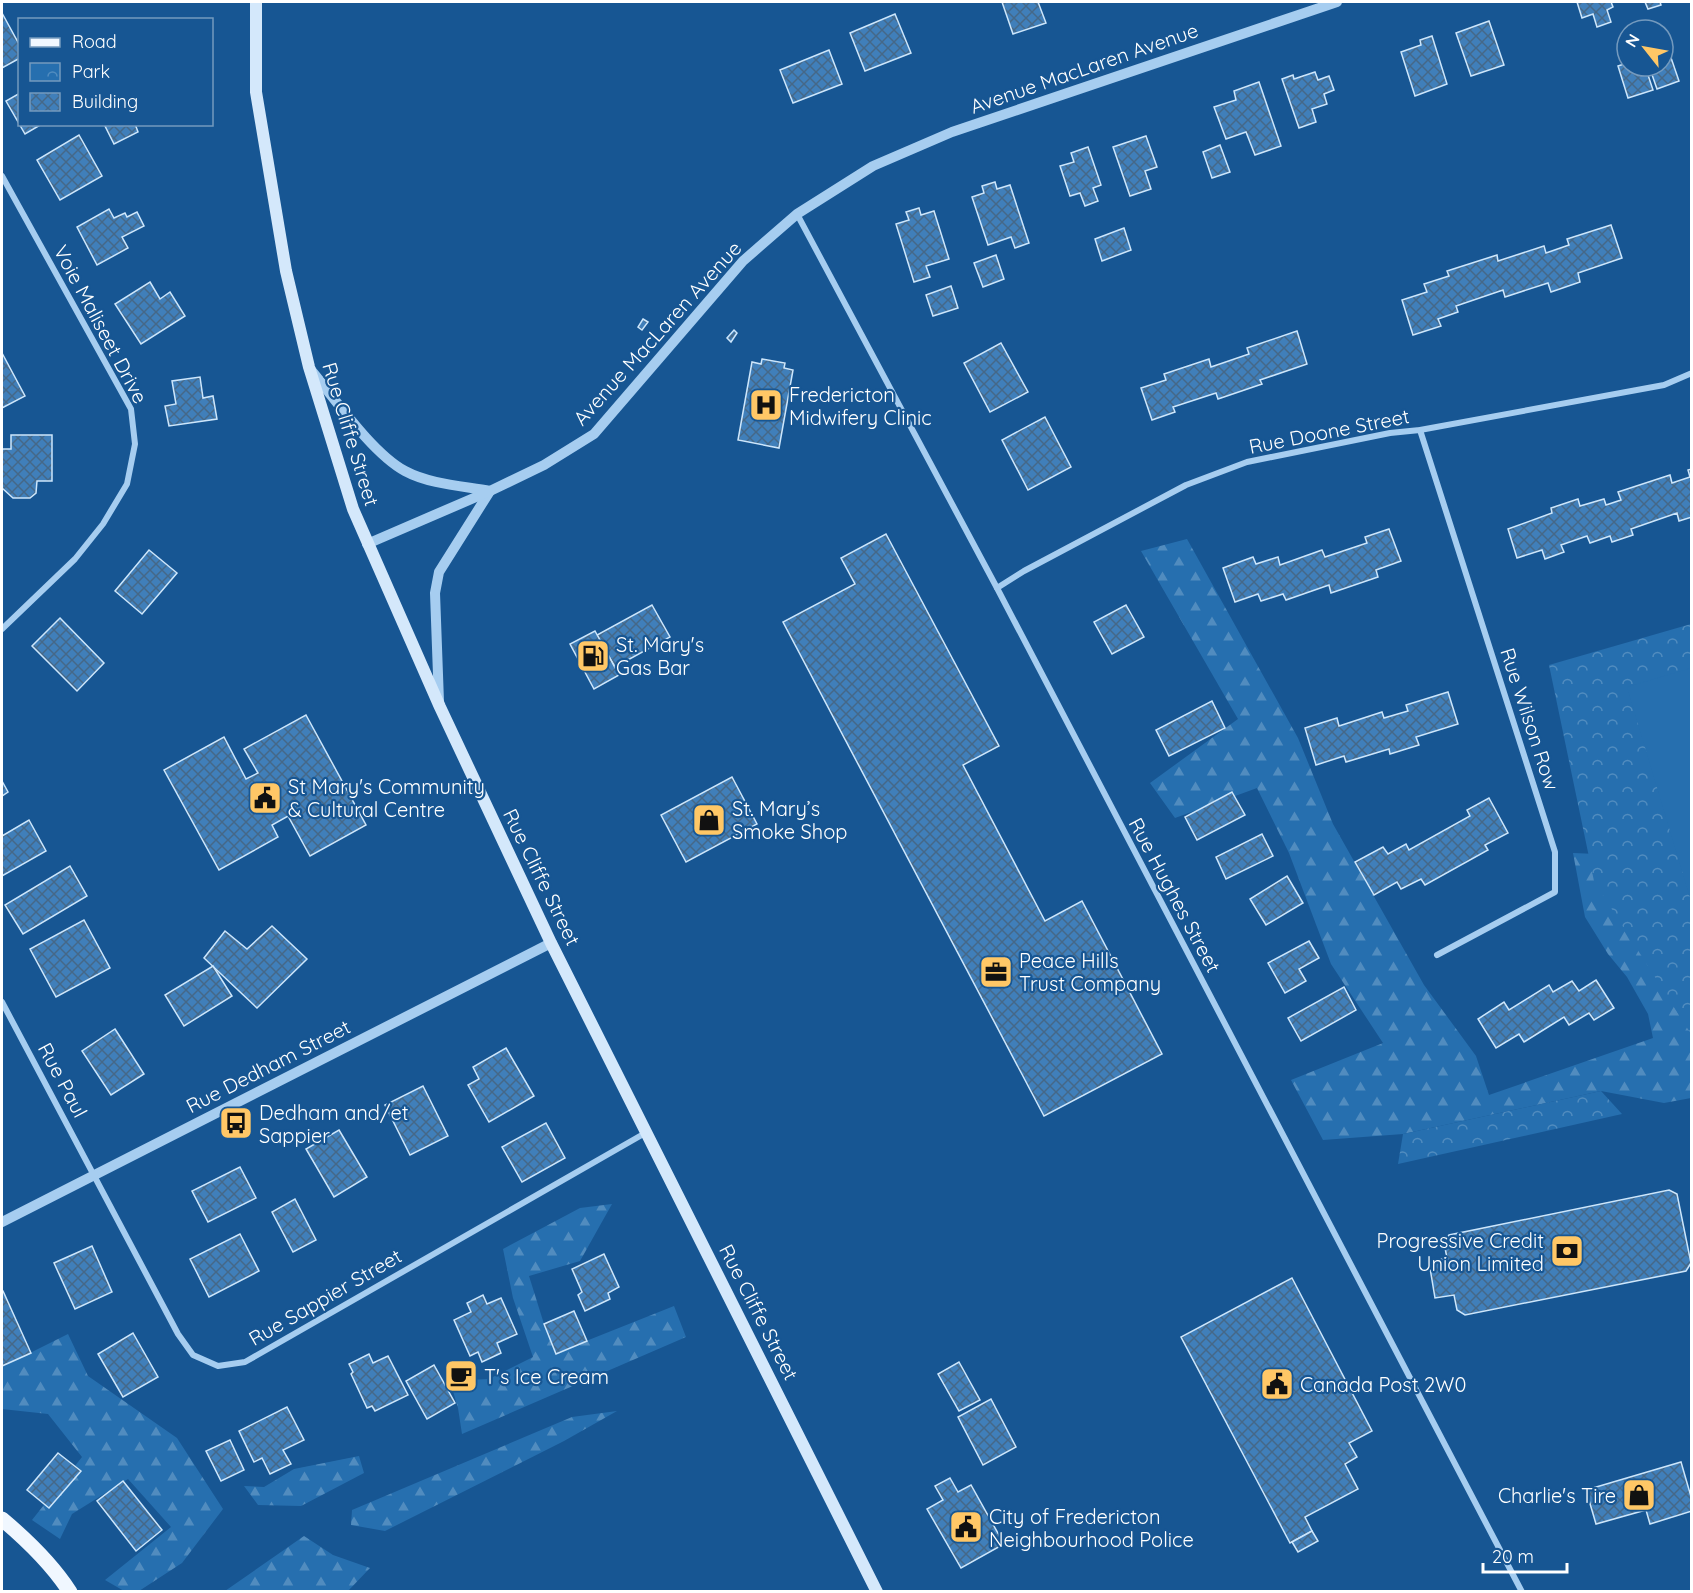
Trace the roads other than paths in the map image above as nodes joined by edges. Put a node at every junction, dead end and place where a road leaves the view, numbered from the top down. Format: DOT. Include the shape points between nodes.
graph roads {
  1 [pos="256,2"];
  2 [pos="1337,2"];
  3 [pos="2,176"];
  4 [pos="797,214"];
  5 [pos="309,367"];
  6 [pos="1692,373"];
  7 [pos="1420,430"];
  8 [pos="490,491"];
  9 [pos="367,544"];
  10 [pos="997,588"];
  11 [pos="2,628"];
  12 [pos="440,707"];
  13 [pos="551,943"];
  14 [pos="1437,955"];
  15 [pos="2,1002"];
  16 [pos="647,1132"];
  17 [pos="95,1174"];
  18 [pos="2,1222"];
  19 [pos="2,1519"];
  20 [pos="70,1592"];
  21 [pos="877,1592"];
  22 [pos="1522,1592"];
  1 -- 5 [label="main road, Rue Cliffe Street" via="256,92 286,271"];
  2 -- 4 [label="street, Avenue MacLaren Avenue" via="952,132 873,166"];
  3 -- 11 [label="street, Voie Maliseet Drive" via="131,409 135,444 127,484 103,524 75,558"];
  4 -- 8 [label="street, Avenue MacLaren Avenue" via="743,261 594,434 544,465"];
  4 -- 10 [label="street, Rue Hughes Street"];
  5 -- 8 [label="street" via="379,453 405,471 425,479"];
  5 -- 9 [label="main road, Rue Cliffe Street"];
  6 -- 7 [label="street, Rue Doone Street" via="1664,385"];
  7 -- 10 [label="street, Rue Doone Street" via="1247,462 1186,485"];
  7 -- 14 [label="street, Rue Wilson Row" via="1555,852 1555,892"];
  8 -- 9 [label="street, Avenue MacLaren Avenue"];
  8 -- 12 [label="street" via="439,572 435,593"];
  9 -- 12 [label="main road, Rue Cliffe Street"];
  10 -- 22 [label="street, Rue Hughes Street"];
  12 -- 13 [label="main road, Rue Cliffe Street"];
  13 -- 16 [label="main road, Rue Cliffe Street"];
  13 -- 17 [label="street, Rue Dedham Street"];
  15 -- 17 [label="street, Rue Paul"];
  16 -- 17 [label="street, Rue Sappier Street" via="244,1362 218,1366 193,1355 178,1334"];
  16 -- 21 [label="main road, Rue Cliffe Street"];
  17 -- 18 [label="street, Rue Dedham Street"];
  19 -- 20 [label="main road" via="24,1538"];
}
